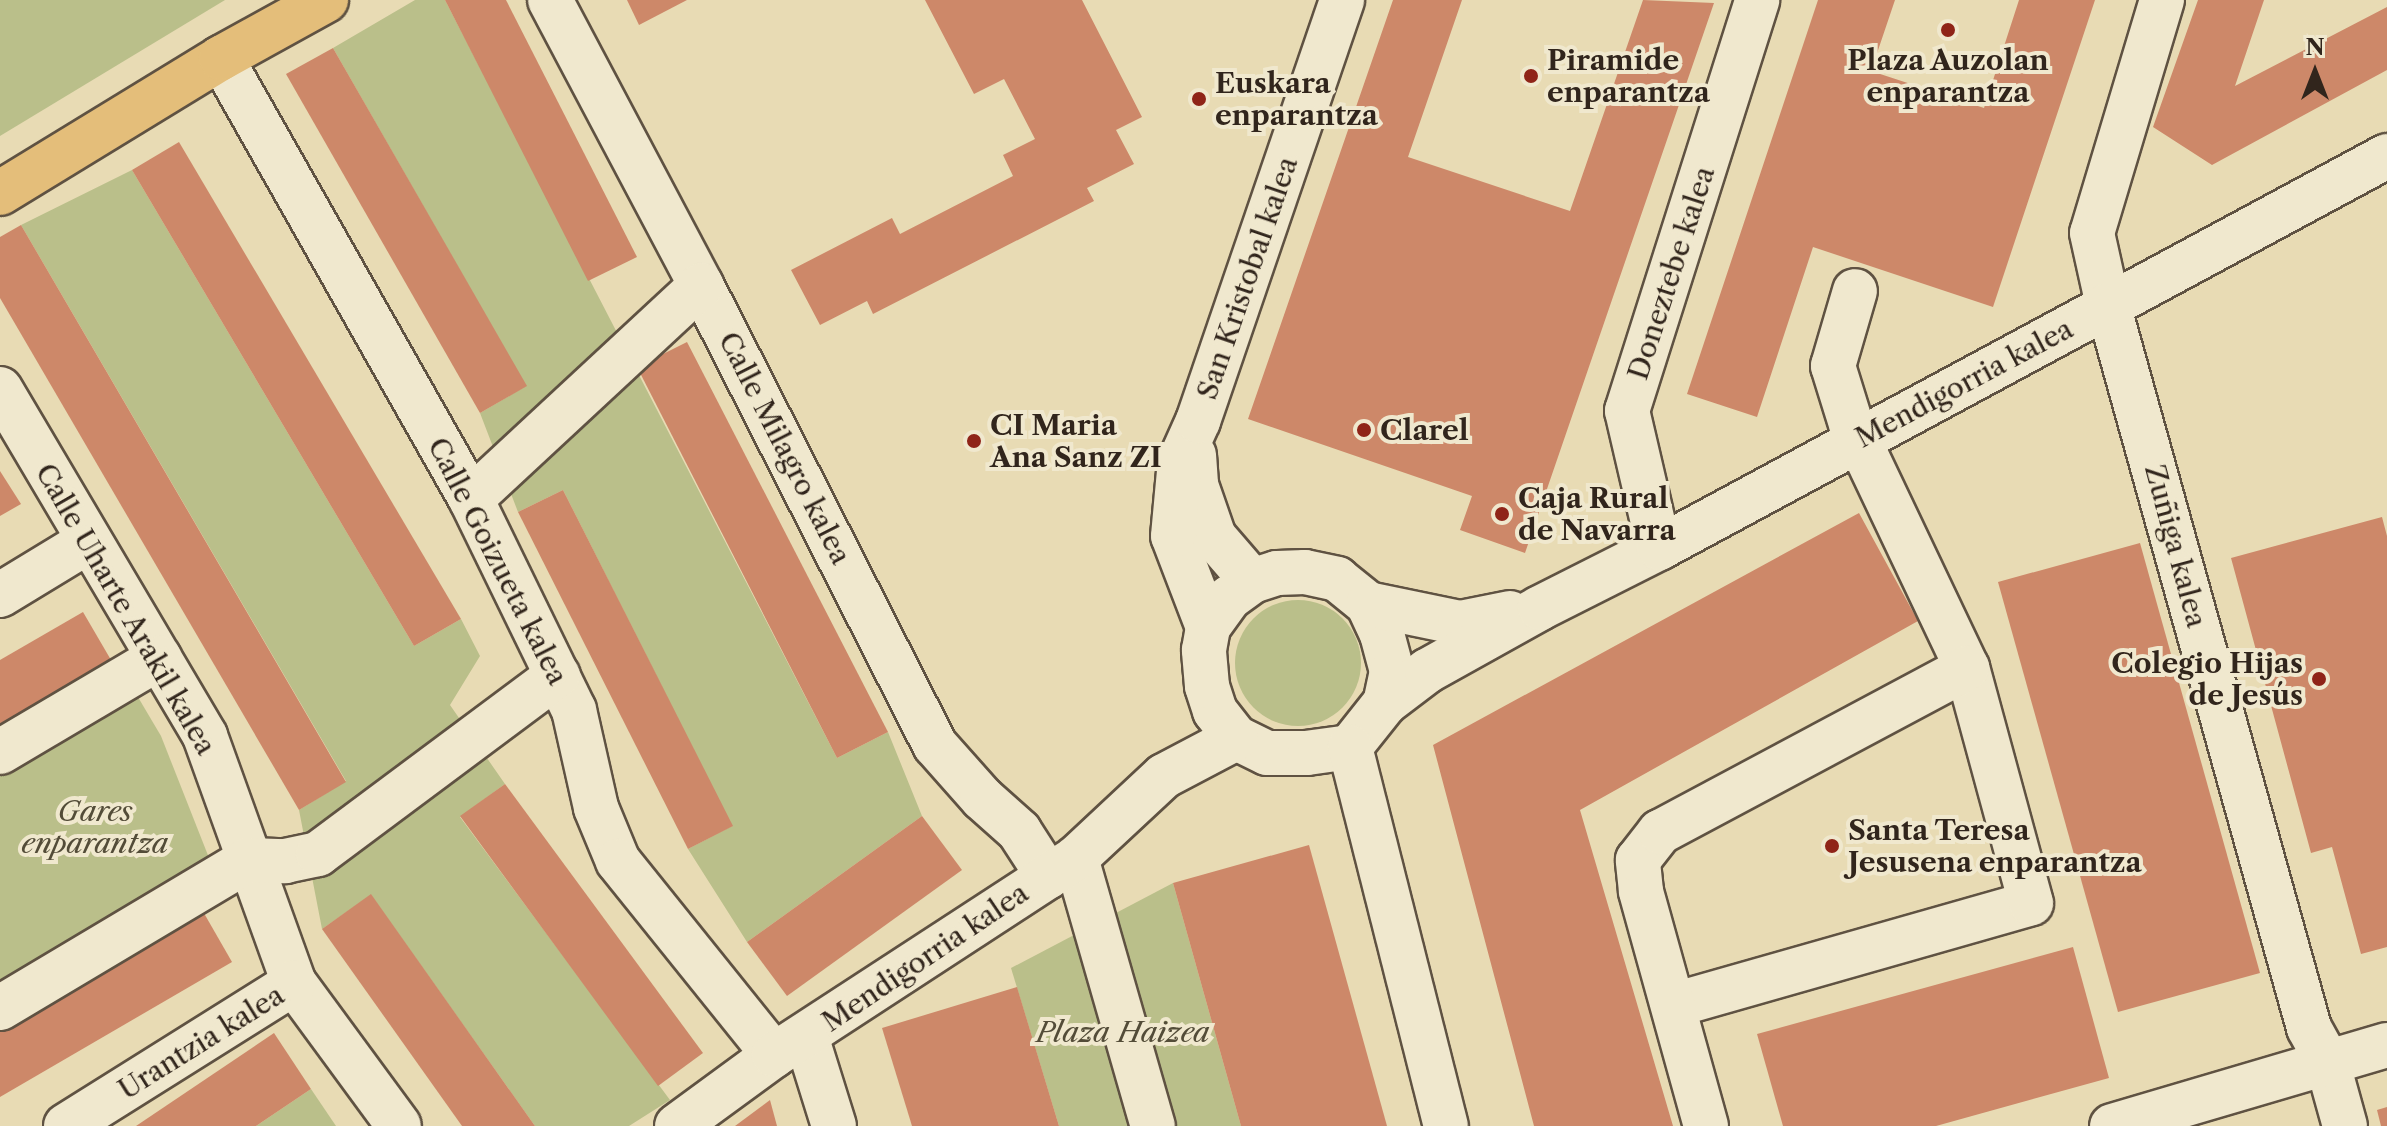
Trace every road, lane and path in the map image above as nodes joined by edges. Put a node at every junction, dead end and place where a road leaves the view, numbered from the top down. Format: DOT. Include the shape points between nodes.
graph roads {
  1 [pos="326,0"];
  2 [pos="550,0"];
  3 [pos="1342,0"];
  4 [pos="1757,0"];
  5 [pos="2162,0"];
  6 [pos="221,58"];
  7 [pos="2387,156"];
  8 [pos="0,193"];
  9 [pos="701,285"];
  10 [pos="1855,291"];
  11 [pos="2108,305"];
  12 [pos="0,389"];
  13 [pos="1198,421"];
  14 [pos="1858,440"];
  15 [pos="471,499"];
  16 [pos="87,542"];
  17 [pos="1659,548"];
  18 [pos="1252,581"];
  19 [pos="0,595"];
  20 [pos="1368,604"];
  21 [pos="1540,608"];
  22 [pos="1208,627"];
  23 [pos="159,658"];
  24 [pos="1967,668"];
  25 [pos="558,675"];
  26 [pos="1207,686"];
  27 [pos="1385,703"];
  28 [pos="1236,738"];
  29 [pos="1350,747"];
  30 [pos="0,752"];
  31 [pos="1164,776"];
  32 [pos="248,860"];
  33 [pos="1062,867"];
  34 [pos="294,983"];
  35 [pos="1674,1005"];
  36 [pos="0,1008"];
  37 [pos="2387,1045"];
  38 [pos="790,1046"];
  39 [pos="2327,1061"];
  40 [pos="66,1126"];
  41 [pos="399,1126"];
  42 [pos="677,1126"];
  43 [pos="834,1126"];
  44 [pos="1153,1126"];
  45 [pos="1446,1126"];
  46 [pos="1706,1126"];
  47 [pos="2112,1126"];
  48 [pos="2345,1126"];
  1 -- 6 [label="main road"];
  2 -- 9 [label="street, Calle Milagro kalea"];
  3 -- 13 [label="street, San Kristobal kalea"];
  4 -- 17 [label="street, Doneztebe kalea" via="1627,411"];
  5 -- 11 [label="street, Zuñiga kalea" via="2092,233"];
  6 -- 8 [label="main road"];
  6 -- 15 [label="street, Calle Goizueta kalea"];
  7 -- 11 [label="street, Mendigorria kalea"];
  9 -- 15 [label="street"];
  9 -- 33 [label="street, Calle Milagro kalea" via="935,745 982,798"];
  10 -- 14 [label="street" via="1833,366"];
  11 -- 14 [label="street, Mendigorria kalea"];
  11 -- 39 [label="street, Zuñiga kalea" via="2309,1028"];
  12 -- 16 [label="street, Calle Uharte Arakil kalea"];
  13 -- 18 [label="street, San Kristobal kalea" via="1196,485 1214,537"];
  13 -- 22 [label="street, San Kristobal kalea" via="1180,461 1173,536"];
  14 -- 17 [label="street, Mendigorria kalea"];
  14 -- 24 [label="street"];
  15 -- 25 [label="street, Calle Goizueta kalea"];
  16 -- 19 [label="street"];
  16 -- 23 [label="street, Calle Uharte Arakil kalea"];
  17 -- 21 [label="street, Mendigorria kalea"];
  18 -- 20 [label="street" via="1305,572 1337,579"];
  18 -- 22 [label="street" via="1229,598"];
  20 -- 21 [label="street, Mendigorria kalea" via="1460,623"];
  20 -- 27 [label="street" via="1392,671"];
  21 -- 27 [label="street, Mendigorria kalea" via="1427,671"];
  22 -- 26 [label="street"];
  23 -- 30 [label="street"];
  23 -- 32 [label="street, Calle Uharte Arakil kalea" via="205,736"];
  24 -- 35 [label="street" via="1660,832 1638,860 1641,891"];
  24 -- 35 [label="street" via="2031,903"];
  25 -- 32 [label="street" via="318,854 285,861"];
  25 -- 38 [label="street, Calle Goizueta kalea" via="574,710 596,808 618,861"];
  26 -- 28 [label="street" via="1215,711"];
  26 -- 31 [label="street, Mendigorria kalea" via="1170,754"];
  27 -- 29 [label="street"];
  28 -- 29 [label="street" via="1267,753"];
  28 -- 31 [label="street, Mendigorria kalea"];
  29 -- 45 [label="street"];
  31 -- 33 [label="street, Mendigorria kalea"];
  32 -- 34 [label="street, Calle Uharte Arakil kalea"];
  32 -- 36 [label="street"];
  33 -- 38 [label="street, Mendigorria kalea"];
  33 -- 44 [label="street, Calle Milagro kalea"];
  34 -- 40 [label="street, Urantzia kalea"];
  34 -- 41 [label="street, Calle Uharte Arakil kalea"];
  35 -- 46 [label="street"];
  37 -- 39 [label="street"];
  38 -- 42 [label="street, Mendigorria kalea"];
  38 -- 43 [label="street"];
  39 -- 47 [label="street"];
  39 -- 48 [label="street, Zuñiga kalea"];
}
